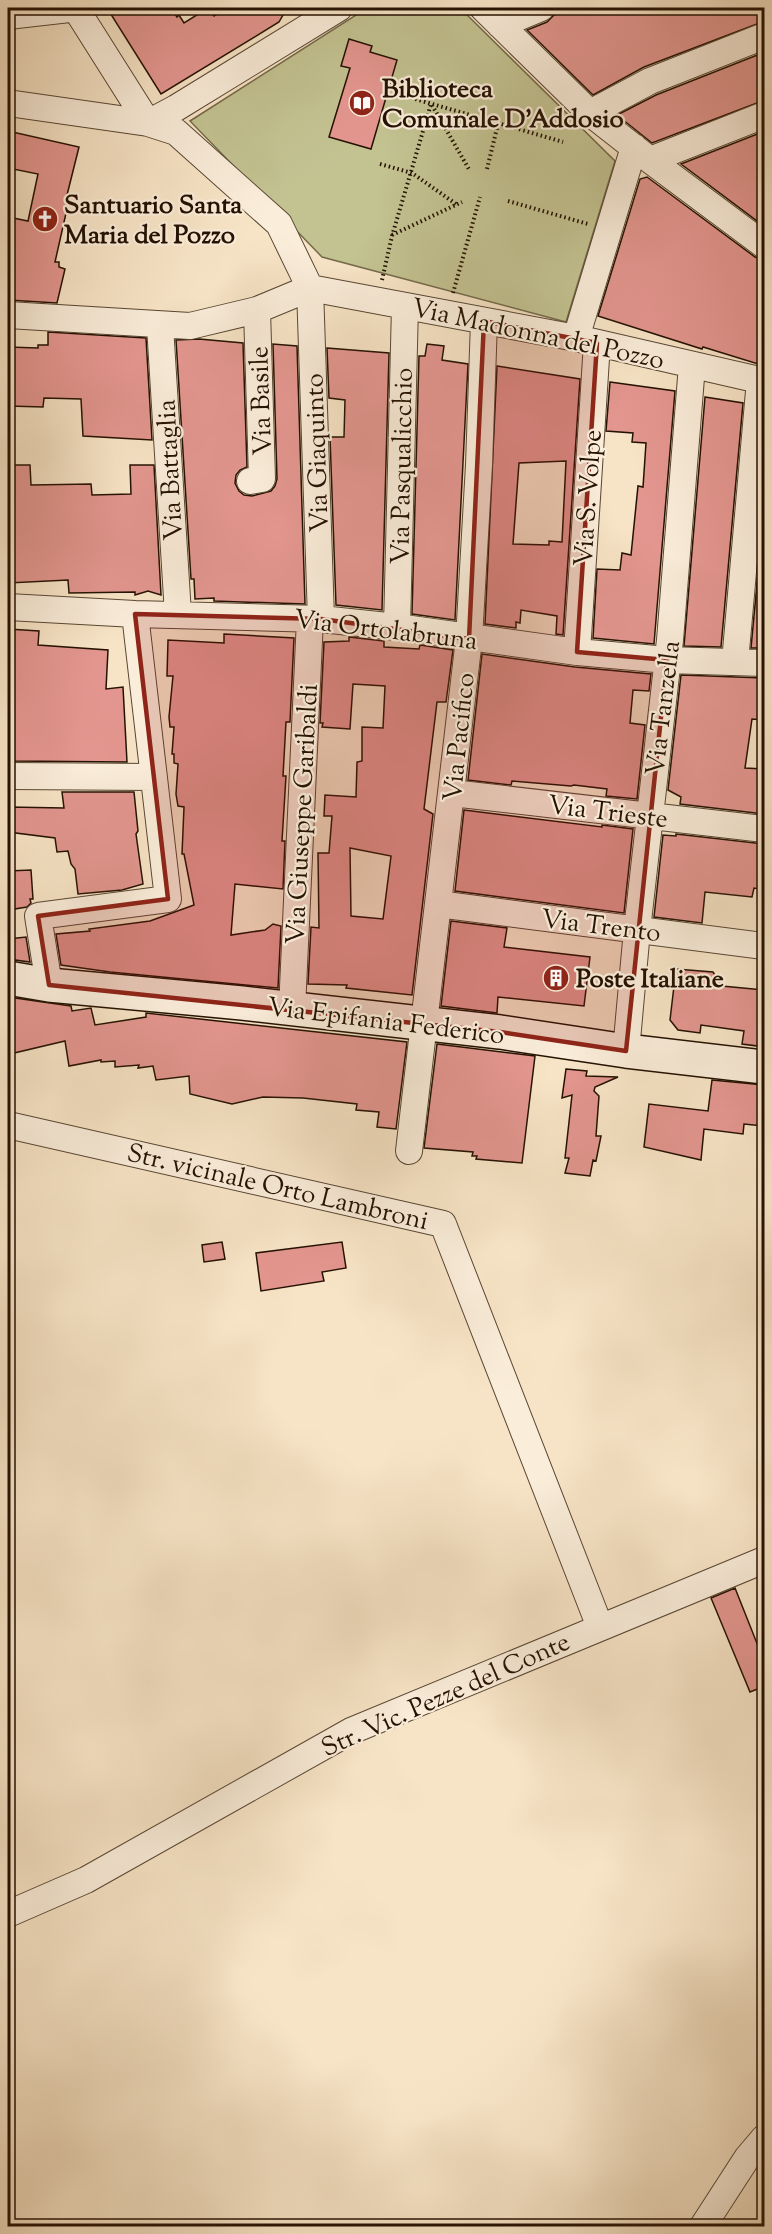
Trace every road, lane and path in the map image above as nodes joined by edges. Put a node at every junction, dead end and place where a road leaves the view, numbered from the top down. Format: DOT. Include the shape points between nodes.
graph roads {
  1 [pos="77,8"];
  2 [pos="339,8"];
  3 [pos="541,8"];
  4 [pos="8,16"];
  5 [pos="491,16"];
  6 [pos="765,36"];
  7 [pos="398,94"];
  8 [pos="8,103"];
  9 [pos="431,105"];
  10 [pos="590,113"];
  11 [pos="765,115"];
  12 [pos="148,123"];
  13 [pos="498,124"];
  14 [pos="563,142"];
  15 [pos="642,154"];
  16 [pos="380,164"];
  17 [pos="487,169"];
  18 [pos="470,171"];
  19 [pos="412,173"];
  20 [pos="480,197"];
  21 [pos="508,201"];
  22 [pos="462,202"];
  23 [pos="456,204"];
  24 [pos="609,230"];
  25 [pos="392,236"];
  26 [pos="765,245"];
  27 [pos="310,288"];
  28 [pos="378,300"];
  29 [pos="405,306"];
  30 [pos="256,310"];
  31 [pos="447,314"];
  32 [pos="8,315"];
  33 [pos="484,321"];
  34 [pos="160,326"];
  35 [pos="586,340"];
  36 [pos="692,365"];
  37 [pos="762,381"];
  38 [pos="250,481"];
  39 [pos="8,607"];
  40 [pos="135,614"];
  41 [pos="178,614"];
  42 [pos="316,619"];
  43 [pos="397,627"];
  44 [pos="469,639"];
  45 [pos="577,652"];
  46 [pos="667,660"];
  47 [pos="735,663"];
  48 [pos="765,663"];
  49 [pos="8,776"];
  50 [pos="154,777"];
  51 [pos="452,793"];
  52 [pos="649,816"];
  53 [pos="765,829"];
  54 [pos="438,904"];
  55 [pos="637,930"];
  56 [pos="765,946"];
  57 [pos="8,978"];
  58 [pos="49,985"];
  59 [pos="292,1008"];
  60 [pos="423,1023"];
  61 [pos="626,1051"];
  62 [pos="765,1067"];
  63 [pos="8,1125"];
  64 [pos="409,1151"];
  65 [pos="765,1560"];
  66 [pos="600,1627"];
  67 [pos="8,1914"];
  68 [pos="765,2138"];
  69 [pos="703,2226"];
  1 -- 4 [label="street"];
  1 -- 12 [label="street"];
  2 -- 12 [label="street"];
  3 -- 5 [label="street"];
  5 -- 10 [label="street"];
  6 -- 10 [label="street" via="650,81"];
  7 -- 9 [label="path"];
  8 -- 12 [label="street"];
  9 -- 13 [label="path"];
  9 -- 18 [label="path"];
  9 -- 19 [label="path"];
  10 -- 15 [label="street"];
  11 -- 15 [label="street"];
  12 -- 27 [label="street" via="176,132 279,224"];
  13 -- 14 [label="path"];
  13 -- 17 [label="path"];
  15 -- 24 [label="street, Via S. Volpe"];
  15 -- 26 [label="street"];
  16 -- 19 [label="path"];
  19 -- 23 [label="path"];
  19 -- 25 [label="path"];
  20 -- 31 [label="path"];
  21 -- 24 [label="path"];
  22 -- 23 [label="path"];
  23 -- 25 [label="path"];
  24 -- 35 [label="street, Via S. Volpe"];
  25 -- 28 [label="path"];
  27 -- 28 [label="street, Via Madonna del Pozzo"];
  27 -- 30 [label="street"];
  27 -- 42 [label="street, Via Giaquinto"];
  28 -- 29 [label="street, Via Madonna del Pozzo"];
  29 -- 31 [label="street, Via Madonna del Pozzo"];
  29 -- 43 [label="street, Via Pasqualicchio"];
  30 -- 34 [label="street" via="190,326"];
  30 -- 38 [label="street, Via Basile" via="262,479"];
  31 -- 33 [label="street, Via Madonna del Pozzo"];
  32 -- 34 [label="street"];
  33 -- 35 [label="street, Via Madonna del Pozzo"];
  33 -- 44 [label="street, Via Pacifico"];
  34 -- 41 [label="street, Via Battaglia"];
  35 -- 36 [label="street, Via Madonna del Pozzo"];
  35 -- 45 [label="street, Via S. Volpe"];
  36 -- 37 [label="street, Via Madonna del Pozzo"];
  36 -- 46 [label="street, Via Tanzella"];
  37 -- 47 [label="street"];
  39 -- 40 [label="street, Via Ortolabruna"];
  40 -- 41 [label="street, Via Ortolabruna"];
  40 -- 50 [label="street"];
  41 -- 42 [label="street, Via Ortolabruna"];
  42 -- 43 [label="street, Via Ortolabruna"];
  42 -- 59 [label="street, Via Giuseppe Garibaldi"];
  43 -- 44 [label="street, Via Ortolabruna"];
  44 -- 45 [label="street, Via Ortolabruna"];
  44 -- 51 [label="street, Via Pacifico"];
  45 -- 46 [label="street, Via Ortolabruna"];
  46 -- 47 [label="street, Via Ortolabruna"];
  46 -- 52 [label="street, Via Tanzella"];
  47 -- 48 [label="street, Via Ortolabruna"];
  49 -- 50 [label="street"];
  50 -- 58 [label="street" via="168,899 38,916"];
  51 -- 52 [label="street, Via Trieste"];
  51 -- 54 [label="street, Via Pacifico"];
  52 -- 53 [label="street, Via Trieste"];
  52 -- 55 [label="street, Via Tanzella"];
  54 -- 55 [label="street, Via Trento"];
  54 -- 60 [label="street, Via Pacifico"];
  55 -- 56 [label="street, Via Trento"];
  55 -- 61 [label="street, Via Tanzella"];
  57 -- 58 [label="main road, Via Epifania Federico"];
  58 -- 59 [label="main road, Via Epifania Federico"];
  59 -- 60 [label="main road, Via Epifania Federico"];
  60 -- 61 [label="main road, Via Epifania Federico"];
  60 -- 64 [label="street, Via Pacifico"];
  61 -- 62 [label="main road, Via Epifania Federico"];
  63 -- 66 [label="street, Str. vicinale Orto Lambroni" via="444,1224"];
  65 -- 66 [label="street, Str. Vic. Pezze del Conte"];
  66 -- 67 [label="street, Str. Vic. Pezze del Conte" via="351,1731 86,1880"];
  68 -- 69 [label="street" via="747,2158"];
}
